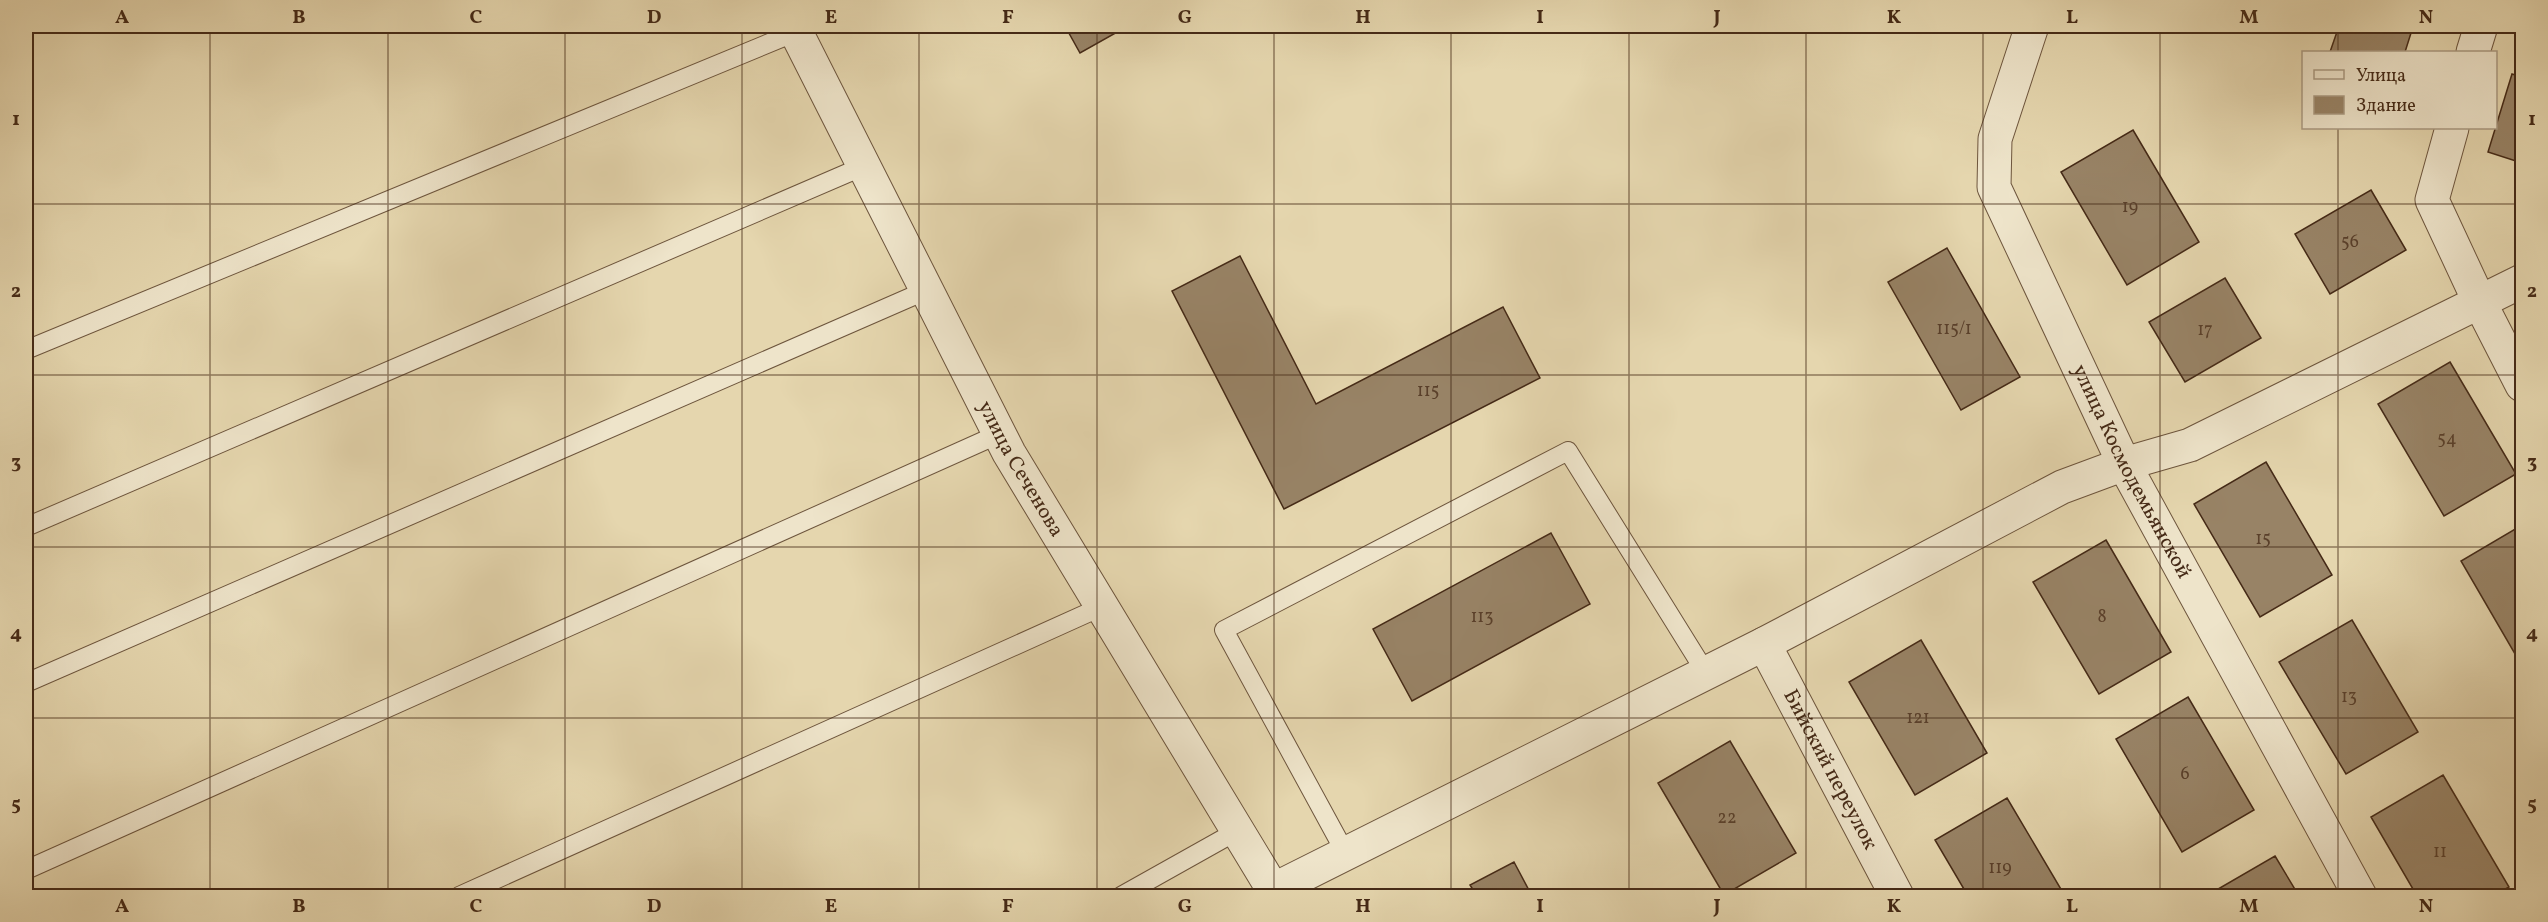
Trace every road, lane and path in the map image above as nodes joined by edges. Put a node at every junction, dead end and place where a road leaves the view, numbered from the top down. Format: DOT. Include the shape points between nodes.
graph roads {
  1 [pos="2032,26"];
  2 [pos="2481,26"];
  3 [pos="794,29"];
  4 [pos="2474,51"];
  5 [pos="2452,129"];
  6 [pos="864,166"];
  7 [pos="2523,281"];
  8 [pos="927,290"];
  9 [pos="2480,303"];
  10 [pos="26,350"];
  11 [pos="2523,385"];
  12 [pos="999,434"];
  13 [pos="2124,464"];
  14 [pos="26,527"];
  15 [pos="1101,607"];
  16 [pos="1764,644"];
  17 [pos="1706,673"];
  18 [pos="26,683"];
  19 [pos="1237,831"];
  20 [pos="1346,854"];
  21 [pos="26,870"];
  22 [pos="1275,893"];
  23 [pos="459,897"];
  24 [pos="1121,897"];
  25 [pos="1898,897"];
  26 [pos="2360,897"];
  1 -- 13 [label="street, улица Космодемьянской" via="1995,139 1994,187"];
  2 -- 4 [label="street"];
  3 -- 6 [label="street, улица Сеченова"];
  3 -- 10 [label="lane"];
  5 -- 9 [label="street" via="2432,200"];
  6 -- 8 [label="street, улица Сеченова"];
  6 -- 14 [label="lane"];
  7 -- 9 [label="street"];
  8 -- 12 [label="street, улица Сеченова"];
  8 -- 18 [label="lane"];
  9 -- 11 [label="street"];
  9 -- 13 [label="street" via="2190,445"];
  12 -- 15 [label="street, улица Сеченова"];
  12 -- 21 [label="lane"];
  13 -- 16 [label="street" via="2062,487"];
  13 -- 26 [label="street, улица Космодемьянской"];
  15 -- 19 [label="street, улица Сеченова"];
  15 -- 23 [label="lane"];
  16 -- 17 [label="street"];
  16 -- 25 [label="street, Бийский переулок"];
  17 -- 20 [label="street"];
  17 -- 20 [label="lane" via="1568,451 1224,630"];
  19 -- 22 [label="street, улица Сеченова"];
  19 -- 24 [label="lane"];
  20 -- 22 [label="street"];
}
